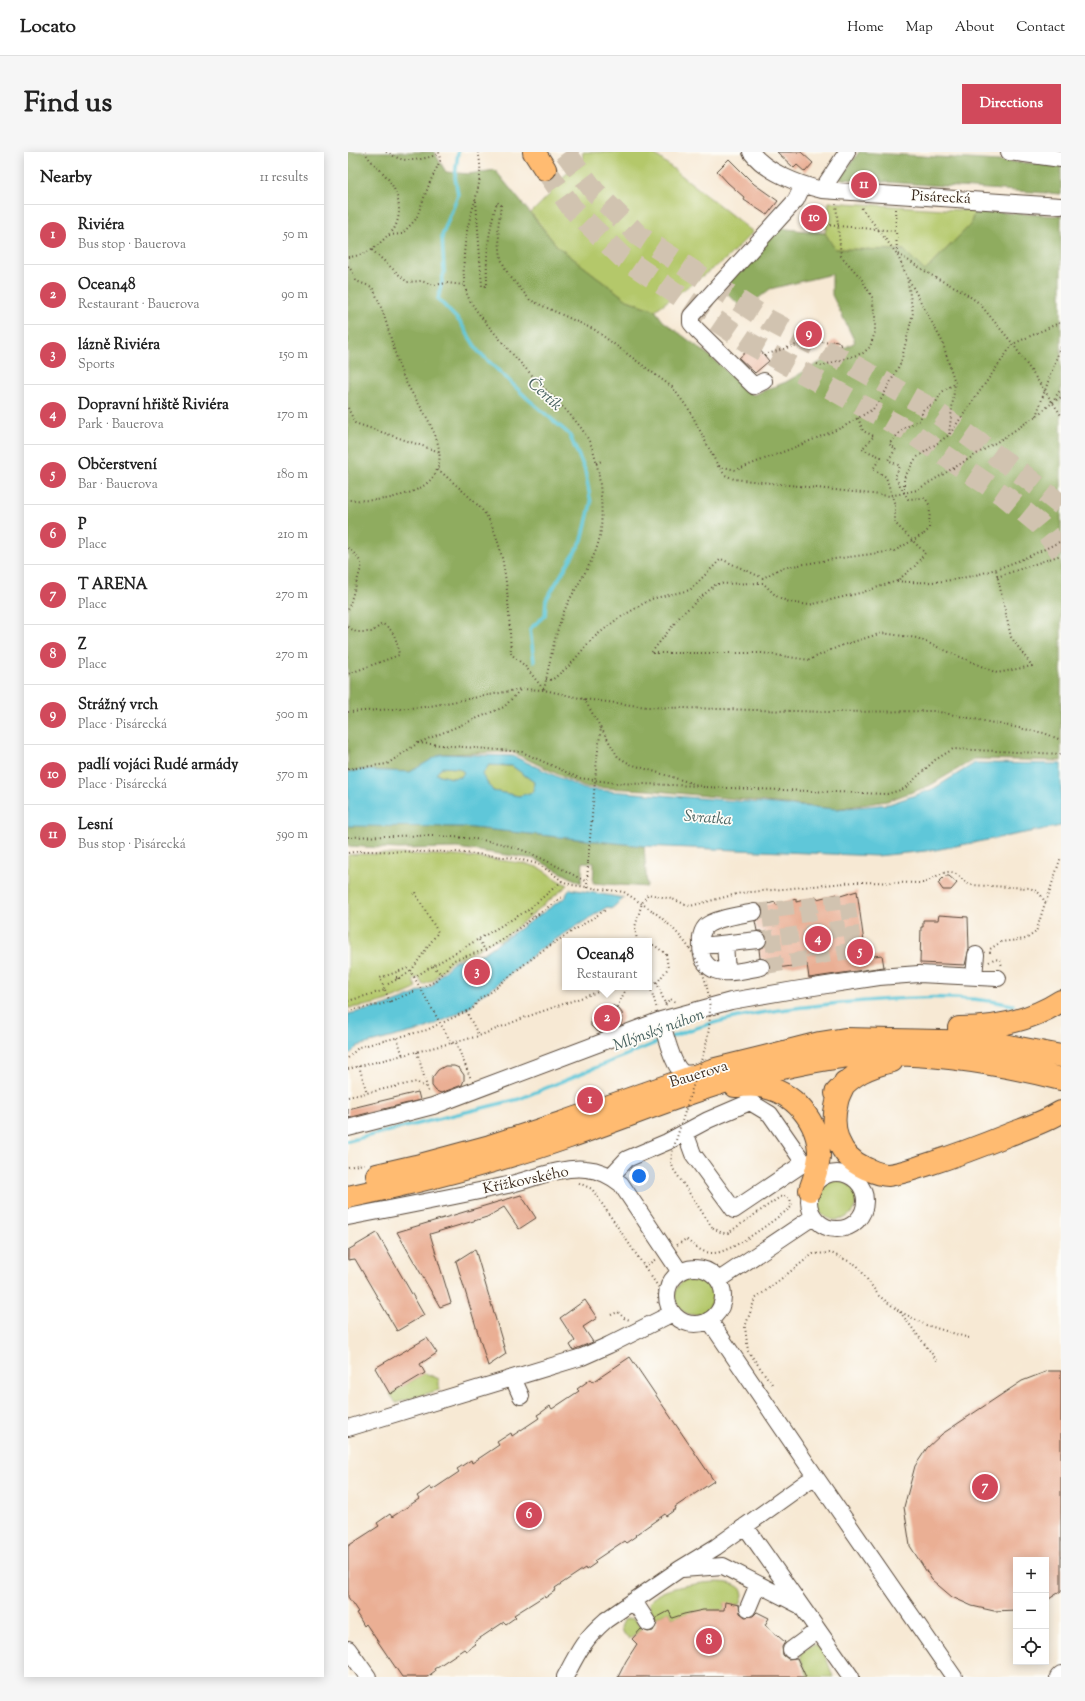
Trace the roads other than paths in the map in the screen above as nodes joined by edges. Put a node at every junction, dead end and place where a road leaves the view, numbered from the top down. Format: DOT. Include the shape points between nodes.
graph roads {
  1 [pos="751,152"];
  2 [pos="847,152"];
  3 [pos="1008,152"];
  4 [pos="1061,159"];
  5 [pos="803,185"];
  6 [pos="828,190"];
  7 [pos="1061,206"];
  8 [pos="764,381"];
  9 [pos="754,912"];
  10 [pos="758,940"];
  11 [pos="725,944"];
  12 [pos="701,946"];
  13 [pos="976,955"];
  14 [pos="761,967"];
  15 [pos="727,972"];
  16 [pos="1061,1001"];
  17 [pos="664,1022"];
  18 [pos="846,1039"];
  19 [pos="914,1056"];
  20 [pos="1061,1056"];
  21 [pos="677,1066"];
  22 [pos="714,1077"];
  23 [pos="1061,1079"];
  24 [pos="845,1082"];
  25 [pos="645,1093"];
  26 [pos="1061,1112"];
  27 [pos="348,1128"];
  28 [pos="685,1132"];
  29 [pos="940,1160"];
  30 [pos="611,1176"];
  31 [pos="851,1177"];
  32 [pos="348,1181"];
  33 [pos="810,1190"];
  34 [pos="348,1197"];
  35 [pos="348,1217"];
  36 [pos="814,1217"];
  37 [pos="680,1272"];
  38 [pos="719,1280"];
  39 [pos="673,1312"];
  40 [pos="709,1320"];
  41 [pos="513,1378"];
  42 [pos="521,1396"];
  43 [pos="348,1428"];
  44 [pos="815,1476"];
  45 [pos="745,1526"];
  46 [pos="680,1569"];
  47 [pos="758,1584"];
  48 [pos="634,1601"];
  49 [pos="801,1606"];
  50 [pos="748,1608"];
  51 [pos="648,1623"];
  52 [pos="818,1630"];
  53 [pos="348,1649"];
  54 [pos="792,1650"];
  55 [pos="1061,1674"];
  56 [pos="368,1677"];
  57 [pos="564,1677"];
  58 [pos="851,1677"];
  59 [pos="954,1677"];
  60 [pos="1058,1677"];
  1 -- 5 [label="street, Pisárecká" via="755,158 788,180"];
  2 -- 6 [label="street"];
  3 -- 4 [label="street"];
  5 -- 6 [label="street, Pisárecká"];
  5 -- 8 [label="street" via="796,200 691,316 691,323 697,330 754,386"];
  6 -- 7 [label="street, Pisárecká"];
  9 -- 12 [label="street" via="708,924 700,938"];
  10 -- 11 [label="street"];
  11 -- 12 [label="street"];
  11 -- 15 [label="street"];
  12 -- 15 [label="street" via="703,960 712,969"];
  13 -- 17 [label="street" via="986,977 919,974 879,977 731,1001"];
  14 -- 15 [label="street"];
  16 -- 18 [label="highway" via="1026,1019 1007,1024"];
  17 -- 21 [label="street"];
  17 -- 27 [label="street" via="433,1106"];
  18 -- 20 [label="highway, Bauerova" via="987,1042"];
  18 -- 22 [label="highway, Bauerova" via="811,1045"];
  19 -- 22 [label="highway" via="861,1055 825,1059 745,1076"];
  19 -- 23 [label="highway" via="964,1060"];
  19 -- 24 [label="highway" via="881,1063 858,1072"];
  21 -- 22 [label="street" via="682,1072"];
  21 -- 25 [label="street" via="669,1078"];
  22 -- 25 [label="highway, Bauerova"];
  22 -- 33 [label="highway" via="761,1086 785,1094 795,1102 809,1119 817,1136 819,1157"];
  22 -- 34 [label="highway" via="568,1137 488,1163"];
  24 -- 29 [label="highway" via="837,1101 835,1136 851,1159 876,1174 885,1175"];
  24 -- 31 [label="highway" via="831,1099 825,1127 828,1143 835,1158"];
  25 -- 32 [label="highway, Bauerova" via="490,1146"];
  26 -- 29 [label="highway"];
  28 -- 28 [label="street" via="750,1102 770,1114 804,1163 734,1210 693,1154"];
  28 -- 30 [label="street" via="626,1159"];
  29 -- 31 [label="highway" via="892,1182 870,1185"];
  30 -- 35 [label="street, Křížkovského" via="585,1169 560,1171 504,1186"];
  30 -- 37 [label="street, Křížkovského" via="621,1184 636,1204"];
  31 -- 33 [label="street" via="838,1172 829,1173 815,1182"];
  31 -- 36 [label="street" via="862,1188 865,1197 864,1207 854,1224 846,1228 828,1228"];
  33 -- 36 [label="street" via="809,1209"];
  36 -- 38 [label="street"];
  37 -- 38 [label="street" via="695,1267 713,1273"];
  37 -- 39 [label="street" via="668,1289 667,1298"];
  38 -- 40 [label="street" via="723,1297 721,1306"];
  39 -- 40 [label="street" via="682,1321 691,1324"];
  39 -- 41 [label="street" via="609,1345"];
  40 -- 44 [label="street"];
  41 -- 42 [label="street"];
  41 -- 43 [label="street"];
  44 -- 45 [label="street"];
  44 -- 59 [label="street"];
  45 -- 46 [label="street"];
  45 -- 49 [label="street"];
  46 -- 47 [label="street" via="723,1566"];
  46 -- 48 [label="street"];
  47 -- 49 [label="street"];
  47 -- 50 [label="street"];
  48 -- 51 [label="street"];
  48 -- 57 [label="street" via="595,1630 578,1651"];
  49 -- 52 [label="street"];
  52 -- 54 [label="street"];
  52 -- 58 [label="street"];
  53 -- 56 [label="street"];
  55 -- 60 [label="street"];
}
